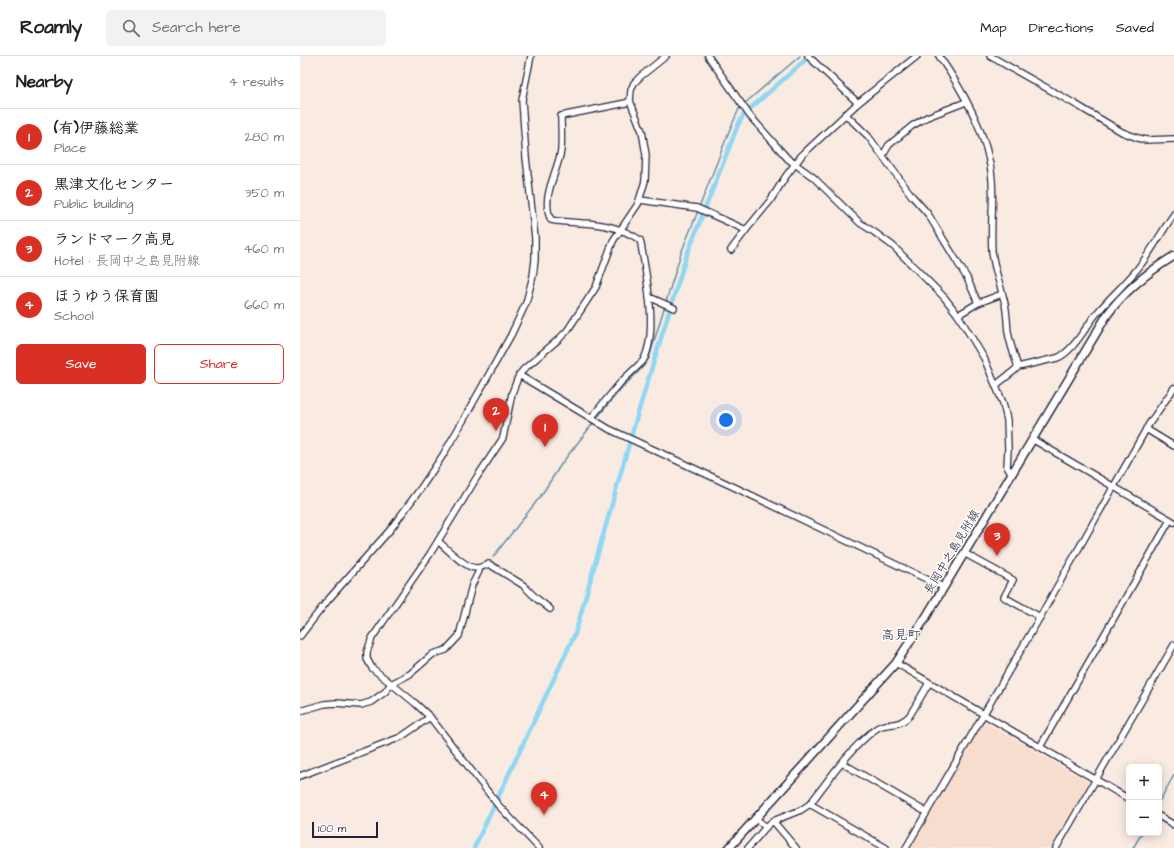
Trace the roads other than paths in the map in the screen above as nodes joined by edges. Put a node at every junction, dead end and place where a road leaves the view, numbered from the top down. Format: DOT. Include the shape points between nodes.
graph roads {
  1 [pos="531,56"];
  2 [pos="666,56"];
  3 [pos="708,56"];
  4 [pos="808,56"];
  5 [pos="917,56"];
  6 [pos="939,56"];
  7 [pos="990,56"];
  8 [pos="630,101"];
  9 [pos="966,102"];
  10 [pos="858,103"];
  11 [pos="845,114"];
  12 [pos="1174,139"];
  13 [pos="883,155"];
  14 [pos="795,164"];
  15 [pos="640,200"];
  16 [pos="1174,214"];
  17 [pos="621,230"];
  18 [pos="746,230"];
  19 [pos="731,250"];
  20 [pos="1174,256"];
  21 [pos="1138,267"];
  22 [pos="1143,277"];
  23 [pos="1002,294"];
  24 [pos="649,297"];
  25 [pos="978,303"];
  26 [pos="674,308"];
  27 [pos="958,315"];
  28 [pos="1018,367"];
  29 [pos="519,375"];
  30 [pos="996,386"];
  31 [pos="1174,388"];
  32 [pos="591,418"];
  33 [pos="1146,429"];
  34 [pos="1032,439"];
  35 [pos="1174,446"];
  36 [pos="1012,473"];
  37 [pos="1113,486"];
  38 [pos="1172,521"];
  39 [pos="438,541"];
  40 [pos="964,553"];
  41 [pos="479,568"];
  42 [pos="943,587"];
  43 [pos="550,609"];
  44 [pos="1040,617"];
  45 [pos="300,636"];
  46 [pos="1174,645"];
  47 [pos="896,663"];
  48 [pos="929,683"];
  49 [pos="391,684"];
  50 [pos="300,711"];
  51 [pos="984,714"];
  52 [pos="430,717"];
  53 [pos="1040,747"];
  54 [pos="842,763"];
  55 [pos="300,776"];
  56 [pos="1096,780"];
  57 [pos="1126,797"];
  58 [pos="810,804"];
  59 [pos="926,812"];
  60 [pos="755,818"];
  61 [pos="1162,818"];
  62 [pos="773,821"];
  63 [pos="1174,825"];
  64 [pos="766,827"];
  65 [pos="539,848"];
  66 [pos="728,848"];
  67 [pos="748,848"];
  68 [pos="796,848"];
  69 [pos="886,848"];
  70 [pos="906,848"];
  71 [pos="1056,848"];
  1 -- 45 [label="street" via="522,100 535,238 533,276 526,303 474,400 420,488 390,530"];
  2 -- 8 [label="street" via="634,83"];
  3 -- 14 [label="street" via="745,110"];
  4 -- 10 [label="street"];
  5 -- 10 [label="street"];
  6 -- 9 [label="street"];
  7 -- 12 [label="street" via="1122,132 1146,140"];
  8 -- 15 [label="street" via="642,131 646,155 645,181"];
  8 -- 17 [label="street" via="562,116 561,149 548,195 551,220"];
  9 -- 13 [label="street" via="927,117 912,126 889,145"];
  9 -- 23 [label="street" via="984,141 990,162 992,251"];
  10 -- 11 [label="street"];
  11 -- 13 [label="street"];
  11 -- 14 [label="street"];
  13 -- 25 [label="street" via="928,214 967,278"];
  14 -- 18 [label="street"];
  14 -- 27 [label="street" via="813,177 856,220 893,246 944,297"];
  15 -- 17 [label="street"];
  15 -- 18 [label="street" via="708,211"];
  16 -- 21 [label="street"];
  17 -- 24 [label="street" via="640,240"];
  17 -- 29 [label="street" via="611,245 596,287 566,331"];
  18 -- 19 [label="street"];
  20 -- 22 [label="main road, 長岡中之島見附線"];
  21 -- 22 [label="street"];
  21 -- 28 [label="street" via="1066,352 1057,358"];
  22 -- 34 [label="main road, 長岡中之島見附線" via="1123,295 1107,315"];
  23 -- 25 [label="street"];
  23 -- 28 [label="street" via="1010,344"];
  24 -- 26 [label="street"];
  24 -- 32 [label="street" via="651,339 646,356"];
  25 -- 27 [label="street"];
  27 -- 30 [label="street" via="981,352"];
  28 -- 30 [label="street"];
  29 -- 32 [label="street"];
  29 -- 39 [label="street" via="512,393 503,438"];
  30 -- 36 [label="street" via="1007,420 1007,467"];
  31 -- 33 [label="street"];
  32 -- 42 [label="street" via="609,429"];
  33 -- 35 [label="street"];
  33 -- 37 [label="street"];
  34 -- 36 [label="main road, 長岡中之島見附線"];
  34 -- 37 [label="street"];
  36 -- 40 [label="main road, 長岡中之島見附線"];
  37 -- 38 [label="street"];
  37 -- 44 [label="street"];
  38 -- 53 [label="street"];
  39 -- 41 [label="street" via="472,568"];
  39 -- 49 [label="street" via="369,644 369,664"];
  40 -- 42 [label="main road, 長岡中之島見附線"];
  40 -- 44 [label="street" via="1013,580 1004,597"];
  41 -- 43 [label="street" via="489,564 523,585"];
  41 -- 49 [label="street" via="459,636 446,650 433,654 410,674"];
  42 -- 47 [label="main road, 長岡中之島見附線"];
  44 -- 51 [label="street"];
  46 -- 56 [label="street"];
  47 -- 48 [label="street"];
  47 -- 60 [label="main road, 長岡中之島見附線"];
  48 -- 51 [label="street"];
  48 -- 54 [label="street" via="907,720 878,727"];
  49 -- 50 [label="street" via="379,697 366,704 324,704"];
  49 -- 52 [label="street"];
  51 -- 53 [label="street"];
  51 -- 59 [label="street"];
  52 -- 55 [label="street" via="401,737"];
  52 -- 65 [label="street" via="498,805"];
  53 -- 56 [label="street"];
  54 -- 58 [label="street"];
  54 -- 59 [label="street"];
  56 -- 57 [label="street"];
  56 -- 71 [label="street"];
  58 -- 62 [label="street"];
  58 -- 69 [label="street"];
  59 -- 70 [label="street"];
  60 -- 64 [label="street"];
  60 -- 66 [label="main road, 長岡中之島見附線"];
  61 -- 63 [label="street"];
  62 -- 64 [label="street"];
  62 -- 68 [label="street"];
  64 -- 67 [label="street"];
}
